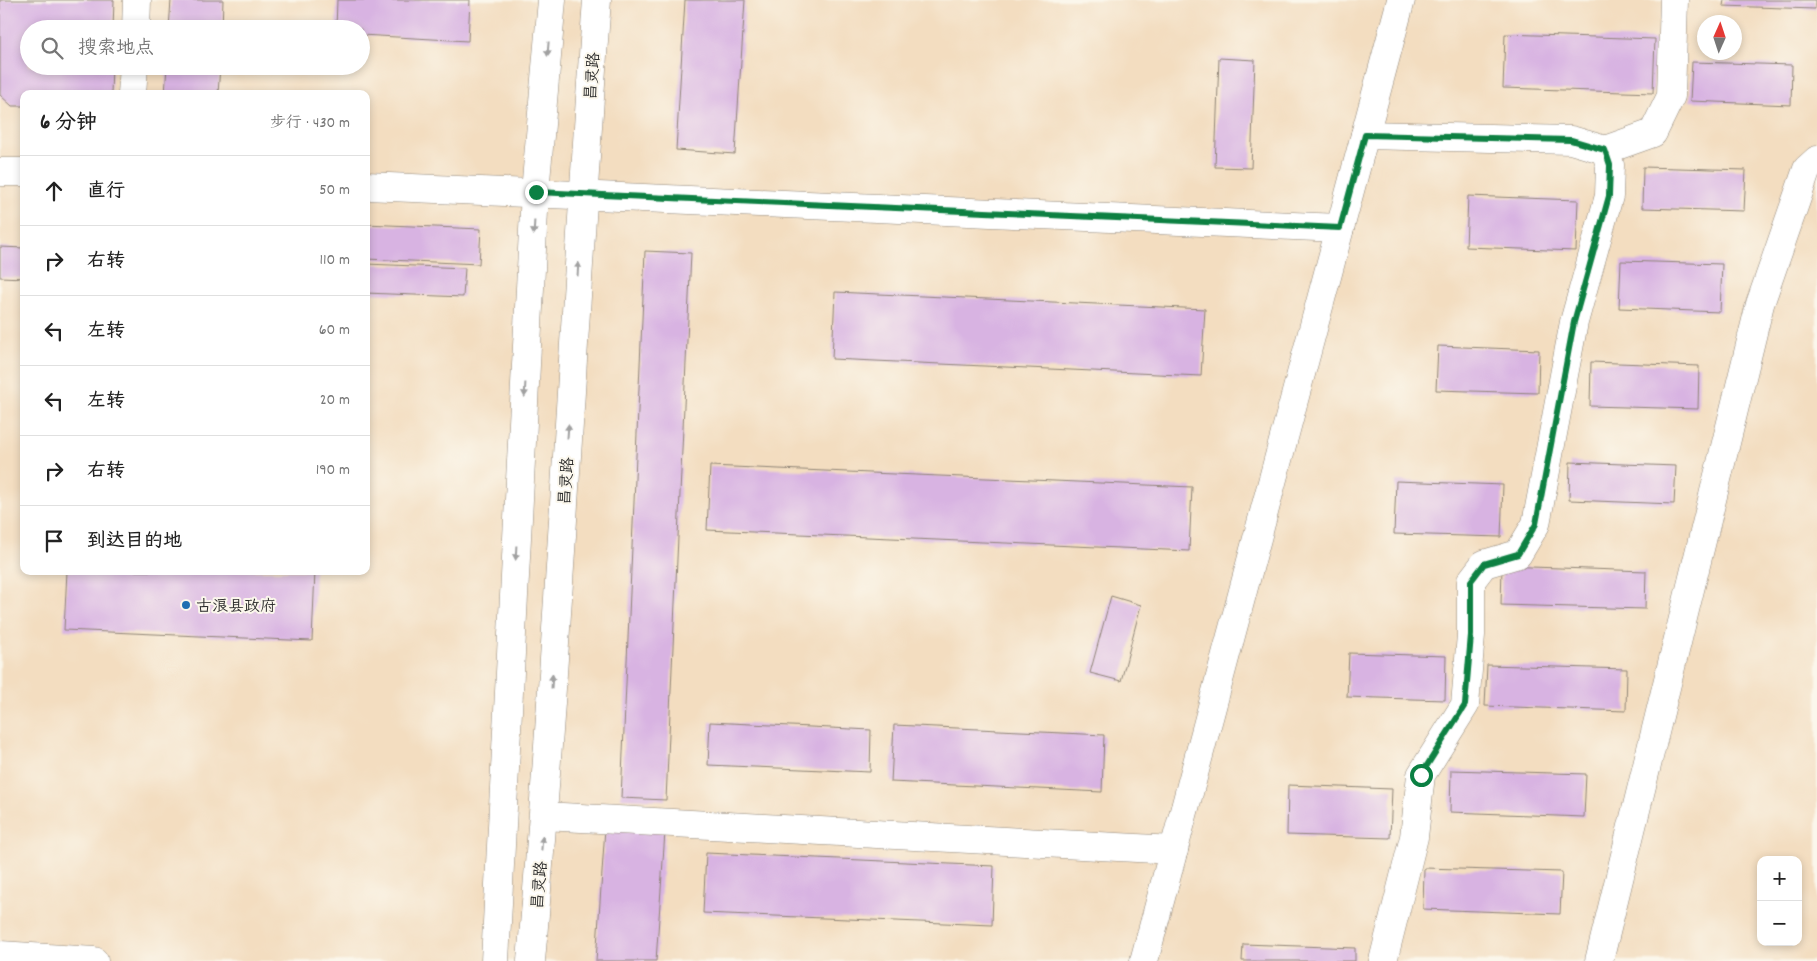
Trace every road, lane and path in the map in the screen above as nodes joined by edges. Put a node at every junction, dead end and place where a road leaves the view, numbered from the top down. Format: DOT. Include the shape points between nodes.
graph roads {
  1 [pos="137,0"];
  2 [pos="552,0"];
  3 [pos="597,0"];
  4 [pos="1401,0"];
  5 [pos="1674,0"];
  6 [pos="136,20"];
  7 [pos="133,75"];
  8 [pos="132,90"];
  9 [pos="1365,135"];
  10 [pos="1605,150"];
  11 [pos="1817,160"];
  12 [pos="0,172"];
  13 [pos="20,172"];
  14 [pos="370,186"];
  15 [pos="536,192"];
  16 [pos="582,194"];
  17 [pos="1340,228"];
  18 [pos="544,816"];
  19 [pos="1174,850"];
  20 [pos="0,955"];
  21 [pos="94,961"];
  22 [pos="495,961"];
  23 [pos="531,961"];
  24 [pos="1144,961"];
  25 [pos="1383,961"];
  26 [pos="1599,961"];
  1 -- 6 [label="street"];
  2 -- 15 [label="street, one-way"];
  3 -- 16 [label="street, 昌灵路"];
  4 -- 9 [label="street"];
  5 -- 10 [label="street" via="1671,96 1653,132"];
  7 -- 8 [label="street"];
  9 -- 10 [label="street" via="1571,140"];
  9 -- 17 [label="street"];
  10 -- 25 [label="street" via="1610,165 1609,196 1574,322 1536,524 1518,554 1484,564 1471,581 1471,635 1465,705 1421,775 1414,838"];
  11 -- 26 [label="street" via="1807,170 1760,304"];
  12 -- 13 [label="street"];
  14 -- 15 [label="street"];
  15 -- 16 [label="street"];
  15 -- 22 [label="street, one-way"];
  16 -- 17 [label="street"];
  18 -- 16 [label="street, 昌灵路, one-way"];
  17 -- 19 [label="street"];
  18 -- 19 [label="street"];
  23 -- 18 [label="street, 昌灵路, one-way"];
  19 -- 24 [label="street"];
  20 -- 21 [label="street"];
}
